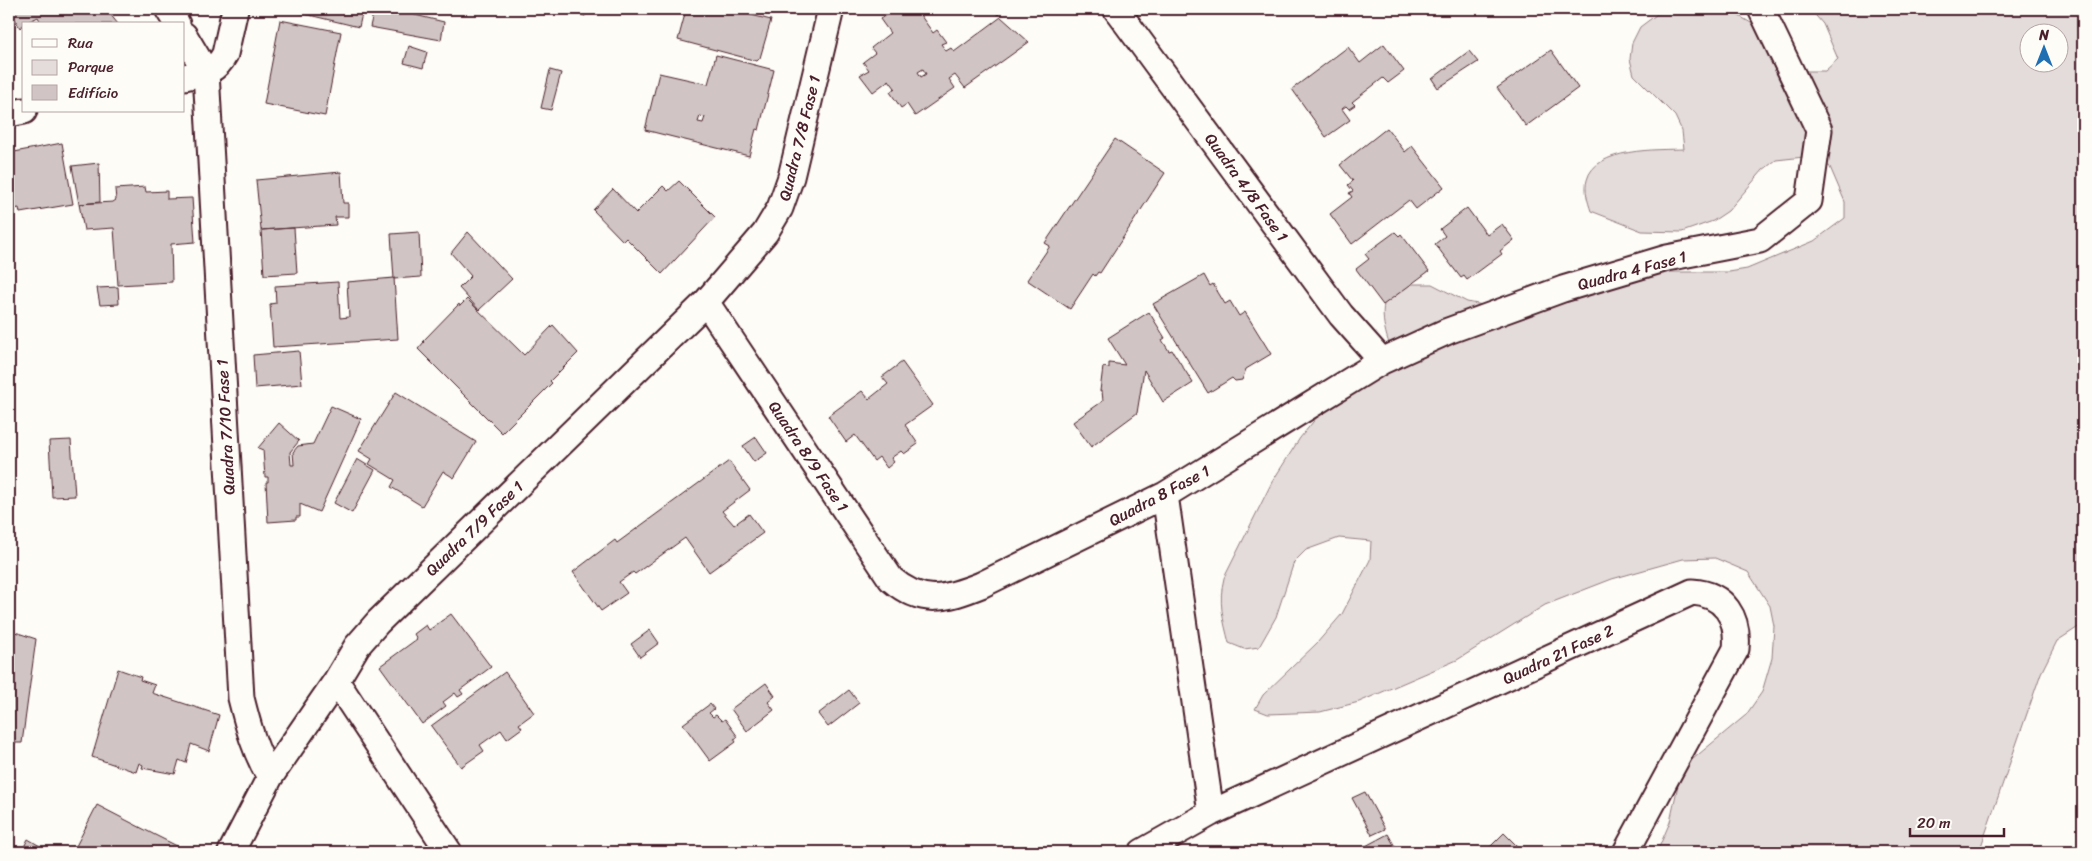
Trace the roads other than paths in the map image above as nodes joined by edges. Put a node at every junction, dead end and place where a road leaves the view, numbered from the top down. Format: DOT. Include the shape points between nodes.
graph roads {
  1 [pos="168,9"];
  2 [pos="235,9"];
  3 [pos="831,9"];
  4 [pos="1116,9"];
  5 [pos="1761,9"];
  6 [pos="176,22"];
  7 [pos="185,39"];
  8 [pos="195,74"];
  9 [pos="22,111"];
  10 [pos="9,114"];
  11 [pos="706,302"];
  12 [pos="1382,361"];
  13 [pos="1166,495"];
  14 [pos="923,598"];
  15 [pos="336,681"];
  16 [pos="270,777"];
  17 [pos="1211,814"];
  18 [pos="231,852"];
  19 [pos="449,852"];
  20 [pos="1142,852"];
  21 [pos="1626,852"];
  1 -- 6 [label="street"];
  2 -- 8 [label="street" via="225,54 216,68"];
  3 -- 11 [label="street, Quadra 7/8 Fase 1" via="780,208 765,233"];
  4 -- 12 [label="street, Quadra 4/8 Fase 1" via="1341,315"];
  5 -- 12 [label="street, Quadra 4 Fase 1" via="1819,130 1809,202 1760,240 1667,258 1562,289"];
  7 -- 8 [label="street"];
  8 -- 16 [label="street, Quadra 7/10 Fase 1" via="241,698 250,735"];
  9 -- 10 [label="street"];
  11 -- 14 [label="street, Quadra 8/9 Fase 1" via="891,580 903,590"];
  11 -- 15 [label="street, Quadra 7/9 Fase 1" via="378,622 357,646"];
  12 -- 13 [label="street, Quadra 8 Fase 1"];
  13 -- 14 [label="street, Quadra 8 Fase 1" via="981,585 953,596"];
  13 -- 17 [label="street"];
  15 -- 16 [label="street, Quadra 7/9 Fase 1"];
  15 -- 19 [label="street"];
  16 -- 18 [label="street, Quadra 7/9 Fase 1"];
  17 -- 20 [label="street, Quadra 21 Fase 2"];
  17 -- 21 [label="street, Quadra 21 Fase 2" via="1692,592 1707,593 1723,604 1733,618 1737,632 1736,649"];
}
